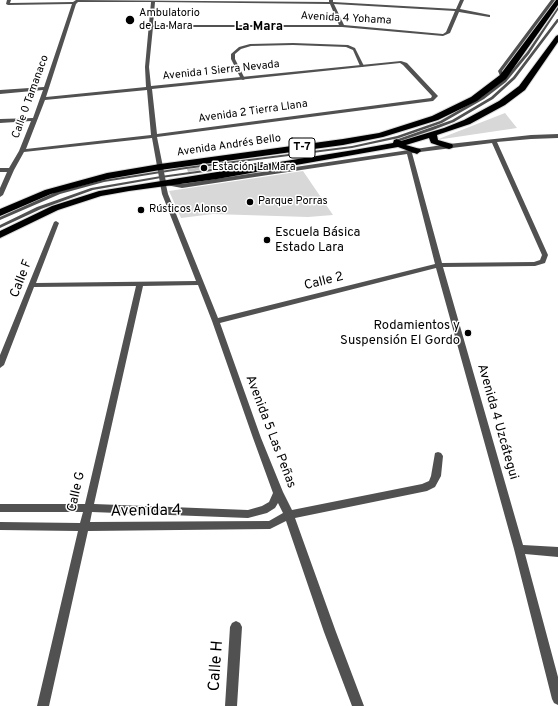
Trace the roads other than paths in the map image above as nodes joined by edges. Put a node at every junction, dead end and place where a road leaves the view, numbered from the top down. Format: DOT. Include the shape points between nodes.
graph roads {
  1 [pos="9,0"];
  2 [pos="398,0"];
  3 [pos="462,0"];
  4 [pos="553,0"];
  5 [pos="76,1"];
  6 [pos="153,1"];
  7 [pos="558,1"];
  8 [pos="331,2"];
  9 [pos="393,6"];
  10 [pos="558,8"];
  11 [pos="457,10"];
  12 [pos="489,16"];
  13 [pos="558,20"];
  14 [pos="152,26"];
  15 [pos="342,26"];
  16 [pos="558,37"];
  17 [pos="401,62"];
  18 [pos="362,66"];
  19 [pos="503,77"];
  20 [pos="243,79"];
  21 [pos="47,88"];
  22 [pos="149,89"];
  23 [pos="0,92"];
  24 [pos="43,99"];
  25 [pos="458,108"];
  26 [pos="35,120"];
  27 [pos="0,121"];
  28 [pos="433,134"];
  29 [pos="380,135"];
  30 [pos="154,136"];
  31 [pos="558,136"];
  32 [pos="398,140"];
  33 [pos="494,142"];
  34 [pos="449,146"];
  35 [pos="413,147"];
  36 [pos="427,149"];
  37 [pos="22,151"];
  38 [pos="0,170"];
  39 [pos="11,170"];
  40 [pos="161,175"];
  41 [pos="0,195"];
  42 [pos="0,213"];
  43 [pos="0,219"];
  44 [pos="56,223"];
  45 [pos="0,227"];
  46 [pos="0,235"];
  47 [pos="439,265"];
  48 [pos="201,283"];
  49 [pos="140,284"];
  50 [pos="32,285"];
  51 [pos="216,321"];
  52 [pos="0,366"];
  53 [pos="438,456"];
  54 [pos="278,493"];
  55 [pos="0,508"];
  56 [pos="88,508"];
  57 [pos="289,515"];
  58 [pos="0,526"];
  59 [pos="83,527"];
  60 [pos="519,549"];
  61 [pos="558,552"];
  62 [pos="236,627"];
  63 [pos="558,700"];
  64 [pos="43,706"];
  65 [pos="231,706"];
  66 [pos="358,706"];
  1 -- 5 [label="street" via="8,4"];
  2 -- 9 [label="street"];
  3 -- 11 [label="street"];
  4 -- 19 [label="street" via="500,71"];
  5 -- 6 [label="street"];
  5 -- 21 [label="street, Calle 0 Tamanaco"];
  6 -- 8 [label="street"];
  6 -- 14 [label="street, Avenida 5 Las Peñas"];
  7 -- 19 [label="highway, Avenida Andrés Bello / T-7"];
  8 -- 9 [label="street"];
  8 -- 15 [label="street"];
  9 -- 11 [label="street"];
  10 -- 32 [label="lane" via="517,68 496,90 451,117"];
  11 -- 12 [label="street"];
  11 -- 15 [label="street, Avenida 4 Yohama" via="448,33 443,35"];
  13 -- 32 [label="lane" via="514,78 492,98 453,120"];
  14 -- 15 [label="street, Avenida 4 Yohama"];
  14 -- 22 [label="street, Avenida 5 Las Peñas" via="147,67"];
  16 -- 28 [label="highway, Avenida Andrés Bello / T-7" via="522,88 502,103 467,122"];
  17 -- 18 [label="street, Avenida 1 Sierra Nevada"];
  17 -- 30 [label="street, Avenida 2 Tierra Llana" via="435,96 433,99"];
  18 -- 20 [label="street, Avenida 1 Sierra Nevada"];
  18 -- 20 [label="lane" via="354,49 348,46 251,45 240,48 233,58"];
  19 -- 25 [label="highway, Avenida Andrés Bello / T-7" via="486,92"];
  20 -- 22 [label="street, Avenida 1 Sierra Nevada"];
  21 -- 23 [label="street"];
  21 -- 24 [label="street, Calle 0 Tamanaco"];
  22 -- 24 [label="street, Avenida 1 Sierra Nevada"];
  22 -- 30 [label="street, Avenida 5 Las Peñas"];
  24 -- 26 [label="street, Calle 0 Tamanaco"];
  25 -- 29 [label="highway, Avenida Andrés Bello / T-7"];
  25 -- 32 [label="highway" via="442,118 399,134"];
  26 -- 27 [label="street"];
  26 -- 37 [label="street, Calle 0 Tamanaco"];
  28 -- 34 [label="highway" via="437,143"];
  28 -- 35 [label="highway, Avenida Andrés Bello / T-7"];
  29 -- 32 [label="highway"];
  29 -- 40 [label="highway, Avenida Andrés Bello / T-7"];
  30 -- 37 [label="street, Avenida 2 Tierra Llana"];
  30 -- 40 [label="street, Avenida 5 Las Peñas"];
  31 -- 33 [label="street"];
  32 -- 35 [label="highway, Avenida Andrés Bello / T-7"];
  32 -- 40 [label="lane"];
  32 -- 40 [label="highway, Avenida Andrés Bello / T-7" via="336,156"];
  33 -- 34 [label="street"];
  33 -- 47 [label="street, Calle 2" via="545,254 543,261 535,264"];
  34 -- 36 [label="street"];
  35 -- 36 [label="highway"];
  35 -- 40 [label="street" via="182,186"];
  35 -- 47 [label="street, Avenida 4 Uzcátegui"];
  37 -- 39 [label="street, Calle 0 Tamanaco"];
  38 -- 39 [label="street"];
  39 -- 41 [label="street, Calle 0 Tamanaco"];
  40 -- 42 [label="highway, Avenida Andrés Bello / T-7" via="107,176 41,195"];
  40 -- 43 [label="lane" via="111,179 81,186 51,196"];
  40 -- 45 [label="lane" via="69,196"];
  40 -- 46 [label="highway, Avenida Andrés Bello / T-7" via="70,202 39,214"];
  40 -- 48 [label="street, Avenida 5 Las Peñas" via="165,194"];
  44 -- 50 [label="street, Calle F"];
  47 -- 51 [label="street, Calle 2"];
  47 -- 60 [label="street, Avenida 4 Uzcátegui"];
  48 -- 49 [label="street"];
  48 -- 51 [label="street, Avenida 5 Las Peñas"];
  49 -- 50 [label="street"];
  49 -- 56 [label="street, Calle G"];
  50 -- 52 [label="street, Calle F"];
  51 -- 54 [label="street, Avenida 5 Las Peñas"];
  53 -- 57 [label="street, Avenida 4" via="436,476 432,484 424,488"];
  54 -- 56 [label="street" via="268,508 254,514"];
  54 -- 57 [label="street, Avenida 5 Las Peñas"];
  55 -- 56 [label="street"];
  56 -- 59 [label="street, Calle G"];
  57 -- 59 [label="street, Avenida 4" via="270,526"];
  57 -- 66 [label="street, Avenida 5 Las Peñas"];
  58 -- 59 [label="street, Avenida 4"];
  59 -- 64 [label="street, Calle G"];
  60 -- 61 [label="street"];
  60 -- 63 [label="street, Avenida 4 Uzcátegui"];
  62 -- 65 [label="street, Calle H"];
}
